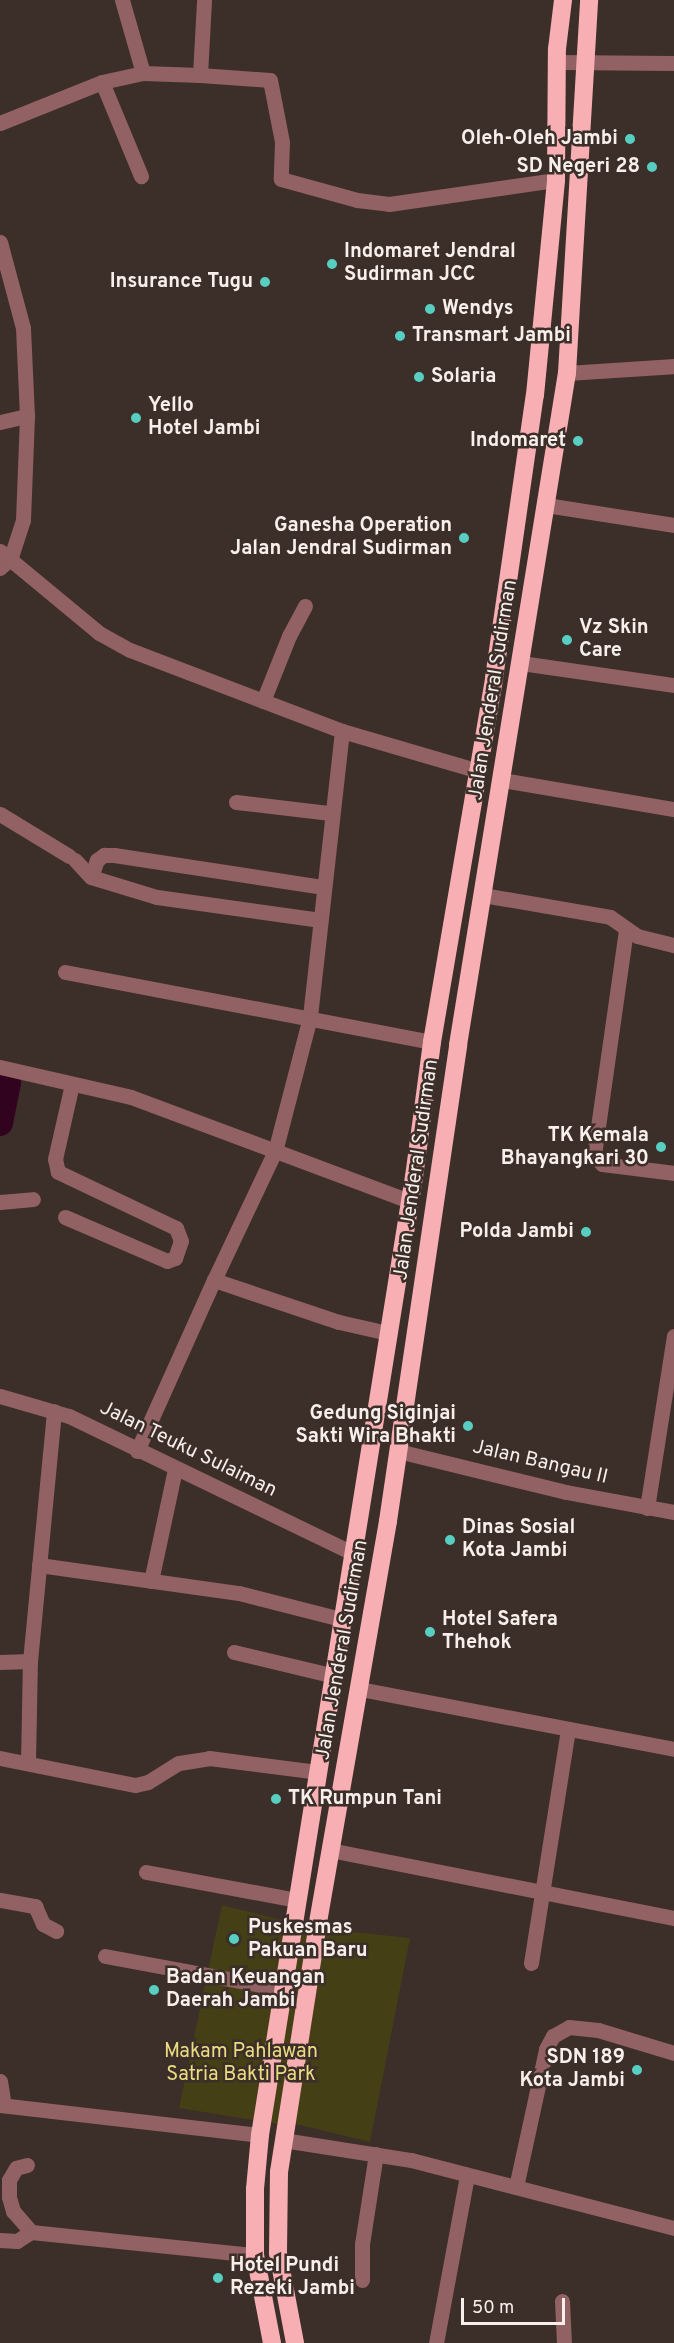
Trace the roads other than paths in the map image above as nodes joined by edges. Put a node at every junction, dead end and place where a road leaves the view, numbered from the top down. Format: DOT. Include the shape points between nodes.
graph roads {
  1 [pos="122,0"];
  2 [pos="563,0"];
  3 [pos="589,0"];
  4 [pos="204,1"];
  5 [pos="560,26"];
  6 [pos="586,32"];
  7 [pos="557,62"];
  8 [pos="674,63"];
  9 [pos="584,64"];
  10 [pos="143,73"];
  11 [pos="200,75"];
  12 [pos="102,82"];
  13 [pos="0,123"];
  14 [pos="141,176"];
  15 [pos="556,180"];
  16 [pos="0,242"];
  17 [pos="674,366"];
  18 [pos="567,373"];
  19 [pos="27,416"];
  20 [pos="0,422"];
  21 [pos="546,505"];
  22 [pos="674,525"];
  23 [pos="4,559"];
  24 [pos="305,606"];
  25 [pos="521,663"];
  26 [pos="674,685"];
  27 [pos="263,701"];
  28 [pos="342,731"];
  29 [pos="479,771"];
  30 [pos="502,780"];
  31 [pos="236,802"];
  32 [pos="674,809"];
  33 [pos="330,813"];
  34 [pos="0,814"];
  35 [pos="92,877"];
  36 [pos="324,887"];
  37 [pos="483,895"];
  38 [pos="320,920"];
  39 [pos="626,930"];
  40 [pos="674,945"];
  41 [pos="446,966"];
  42 [pos="470,970"];
  43 [pos="65,972"];
  44 [pos="310,1017"];
  45 [pos="432,1042"];
  46 [pos="0,1067"];
  47 [pos="72,1084"];
  48 [pos="274,1151"];
  49 [pos="674,1173"];
  50 [pos="414,1177"];
  51 [pos="439,1181"];
  52 [pos="33,1199"];
  53 [pos="409,1201"];
  54 [pos="0,1202"];
  55 [pos="65,1217"];
  56 [pos="214,1280"];
  57 [pos="388,1333"];
  58 [pos="674,1336"];
  59 [pos="382,1374"];
  60 [pos="409,1378"];
  61 [pos="0,1396"];
  62 [pos="54,1411"];
  63 [pos="137,1451"];
  64 [pos="398,1451"];
  65 [pos="175,1469"];
  66 [pos="647,1508"];
  67 [pos="674,1512"];
  68 [pos="353,1553"];
  69 [pos="39,1564"];
  70 [pos="151,1581"];
  71 [pos="344,1620"];
  72 [pos="234,1652"];
  73 [pos="30,1661"];
  74 [pos="0,1662"];
  75 [pos="335,1676"];
  76 [pos="360,1689"];
  77 [pos="568,1730"];
  78 [pos="674,1749"];
  79 [pos="0,1758"];
  80 [pos="28,1761"];
  81 [pos="319,1772"];
  82 [pos="330,1850"];
  83 [pos="146,1872"];
  84 [pos="542,1890"];
  85 [pos="0,1900"];
  86 [pos="297,1900"];
  87 [pos="674,1918"];
  88 [pos="56,1931"];
  89 [pos="105,1956"];
  90 [pos="531,1963"];
  91 [pos="285,1969"];
  92 [pos="311,1973"];
  93 [pos="283,1989"];
  94 [pos="674,2053"];
  95 [pos="0,2081"];
  96 [pos="2,2105"];
  97 [pos="260,2135"];
  98 [pos="284,2140"];
  99 [pos="376,2154"];
  100 [pos="27,2165"];
  101 [pos="467,2175"];
  102 [pos="516,2187"];
  103 [pos="674,2228"];
  104 [pos="31,2232"];
  105 [pos="0,2240"];
  106 [pos="255,2255"];
  107 [pos="362,2280"];
  108 [pos="562,2301"];
  109 [pos="272,2343"];
  110 [pos="295,2343"];
  111 [pos="436,2343"];
  112 [pos="564,2343"];
  1 -- 10 [label="street"];
  2 -- 5 [label="highway, Jalan Jenderal Sudirman"];
  3 -- 6 [label="highway, Jalan Jenderal Sudirman"];
  4 -- 11 [label="street"];
  5 -- 6 [label="highway"];
  5 -- 7 [label="highway, Jalan Jenderal Sudirman"];
  6 -- 9 [label="highway, Jalan Jenderal Sudirman"];
  7 -- 9 [label="street"];
  7 -- 15 [label="highway, Jalan Jenderal Sudirman"];
  8 -- 9 [label="street"];
  9 -- 18 [label="highway, Jalan Jenderal Sudirman"];
  10 -- 11 [label="street"];
  10 -- 12 [label="street"];
  11 -- 15 [label="street" via="270,80 282,142 280,179 357,200 389,204"];
  12 -- 13 [label="street"];
  12 -- 14 [label="street"];
  15 -- 29 [label="highway, Jalan Jenderal Sudirman" via="535,395"];
  16 -- 19 [label="street" via="23,328"];
  17 -- 18 [label="street"];
  18 -- 21 [label="highway, Jalan Jenderal Sudirman"];
  19 -- 20 [label="street"];
  19 -- 23 [label="street" via="23,520"];
  21 -- 22 [label="street"];
  21 -- 25 [label="highway, Jalan Jenderal Sudirman"];
  23 -- 27 [label="street" via="114,642"];
  24 -- 27 [label="street" via="282,650"];
  25 -- 26 [label="street"];
  25 -- 30 [label="highway, Jalan Jenderal Sudirman"];
  27 -- 28 [label="street"];
  28 -- 29 [label="street"];
  28 -- 33 [label="street"];
  29 -- 41 [label="highway, Jalan Jenderal Sudirman"];
  30 -- 32 [label="street"];
  30 -- 37 [label="highway, Jalan Jenderal Sudirman"];
  31 -- 33 [label="street"];
  33 -- 36 [label="street"];
  34 -- 35 [label="street" via="72,858"];
  35 -- 36 [label="street" via="97,860 114,855"];
  35 -- 38 [label="street" via="157,897"];
  36 -- 38 [label="street"];
  37 -- 39 [label="street" via="610,916"];
  37 -- 42 [label="highway, Jalan Jenderal Sudirman"];
  38 -- 44 [label="street"];
  39 -- 40 [label="street" via="644,939"];
  39 -- 49 [label="street" via="594,1155 602,1164"];
  41 -- 42 [label="highway"];
  41 -- 45 [label="highway, Jalan Jenderal Sudirman"];
  42 -- 51 [label="highway, Jalan Jenderal Sudirman"];
  43 -- 44 [label="street" via="126,987"];
  44 -- 45 [label="street"];
  44 -- 48 [label="street"];
  45 -- 50 [label="highway, Jalan Jenderal Sudirman"];
  46 -- 47 [label="street"];
  47 -- 48 [label="street" via="130,1097"];
  47 -- 55 [label="street" via="55,1159 58,1172 176,1228 181,1241 175,1258 167,1261"];
  48 -- 53 [label="street"];
  48 -- 56 [label="street"];
  50 -- 51 [label="highway"];
  50 -- 53 [label="highway, Jalan Jenderal Sudirman"];
  51 -- 60 [label="highway, Jalan Jenderal Sudirman"];
  52 -- 54 [label="street"];
  53 -- 57 [label="highway, Jalan Jenderal Sudirman"];
  56 -- 57 [label="street" via="339,1322"];
  56 -- 63 [label="street"];
  57 -- 59 [label="highway, Jalan Jenderal Sudirman"];
  58 -- 66 [label="street"];
  59 -- 60 [label="highway"];
  59 -- 68 [label="highway, Jalan Jenderal Sudirman"];
  60 -- 64 [label="highway, Jalan Jenderal Sudirman"];
  61 -- 62 [label="street, Jalan Teuku Sulaiman"];
  62 -- 63 [label="street, Jalan Teuku Sulaiman"];
  62 -- 69 [label="street"];
  63 -- 65 [label="street, Jalan Teuku Sulaiman"];
  64 -- 66 [label="street, Jalan Bangau II"];
  64 -- 76 [label="highway, Jalan Jenderal Sudirman"];
  65 -- 68 [label="street, Jalan Teuku Sulaiman"];
  65 -- 70 [label="street"];
  66 -- 67 [label="street, Jalan Bangau II"];
  68 -- 71 [label="highway, Jalan Jenderal Sudirman"];
  69 -- 70 [label="street"];
  69 -- 73 [label="street"];
  70 -- 71 [label="street" via="239,1593"];
  71 -- 75 [label="highway, Jalan Jenderal Sudirman"];
  72 -- 75 [label="street"];
  73 -- 74 [label="street"];
  73 -- 80 [label="street"];
  75 -- 81 [label="highway, Jalan Jenderal Sudirman"];
  76 -- 77 [label="street"];
  76 -- 82 [label="highway, Jalan Jenderal Sudirman"];
  77 -- 78 [label="street"];
  77 -- 84 [label="street"];
  79 -- 80 [label="street"];
  80 -- 81 [label="street" via="135,1785 148,1782 179,1763 209,1758"];
  81 -- 86 [label="highway, Jalan Jenderal Sudirman"];
  82 -- 84 [label="street"];
  82 -- 92 [label="highway, Jalan Jenderal Sudirman"];
  83 -- 86 [label="street"];
  84 -- 87 [label="street"];
  84 -- 90 [label="street"];
  85 -- 88 [label="street" via="35,1906 43,1924"];
  86 -- 91 [label="highway, Jalan Jenderal Sudirman"];
  89 -- 93 [label="street"];
  91 -- 92 [label="highway"];
  91 -- 93 [label="highway, Jalan Jenderal Sudirman"];
  92 -- 98 [label="highway, Jalan Jenderal Sudirman"];
  93 -- 97 [label="highway, Jalan Jenderal Sudirman"];
  94 -- 102 [label="street" via="598,2030 569,2027 553,2036 546,2049"];
  95 -- 96 [label="street"];
  96 -- 97 [label="street"];
  97 -- 106 [label="highway, Jalan Jenderal Sudirman"];
  98 -- 99 [label="street"];
  98 -- 110 [label="highway, Jalan Jenderal Sudirman" via="278,2245"];
  99 -- 101 [label="street"];
  99 -- 107 [label="street" via="362,2244"];
  100 -- 104 [label="street" via="16,2168 9,2181 9,2197 13,2211"];
  101 -- 102 [label="street"];
  101 -- 111 [label="street"];
  102 -- 103 [label="street"];
  104 -- 105 [label="street" via="17,2241"];
  104 -- 106 [label="street"];
  106 -- 109 [label="highway, Jalan Jenderal Sudirman"];
  108 -- 112 [label="street"];
}
